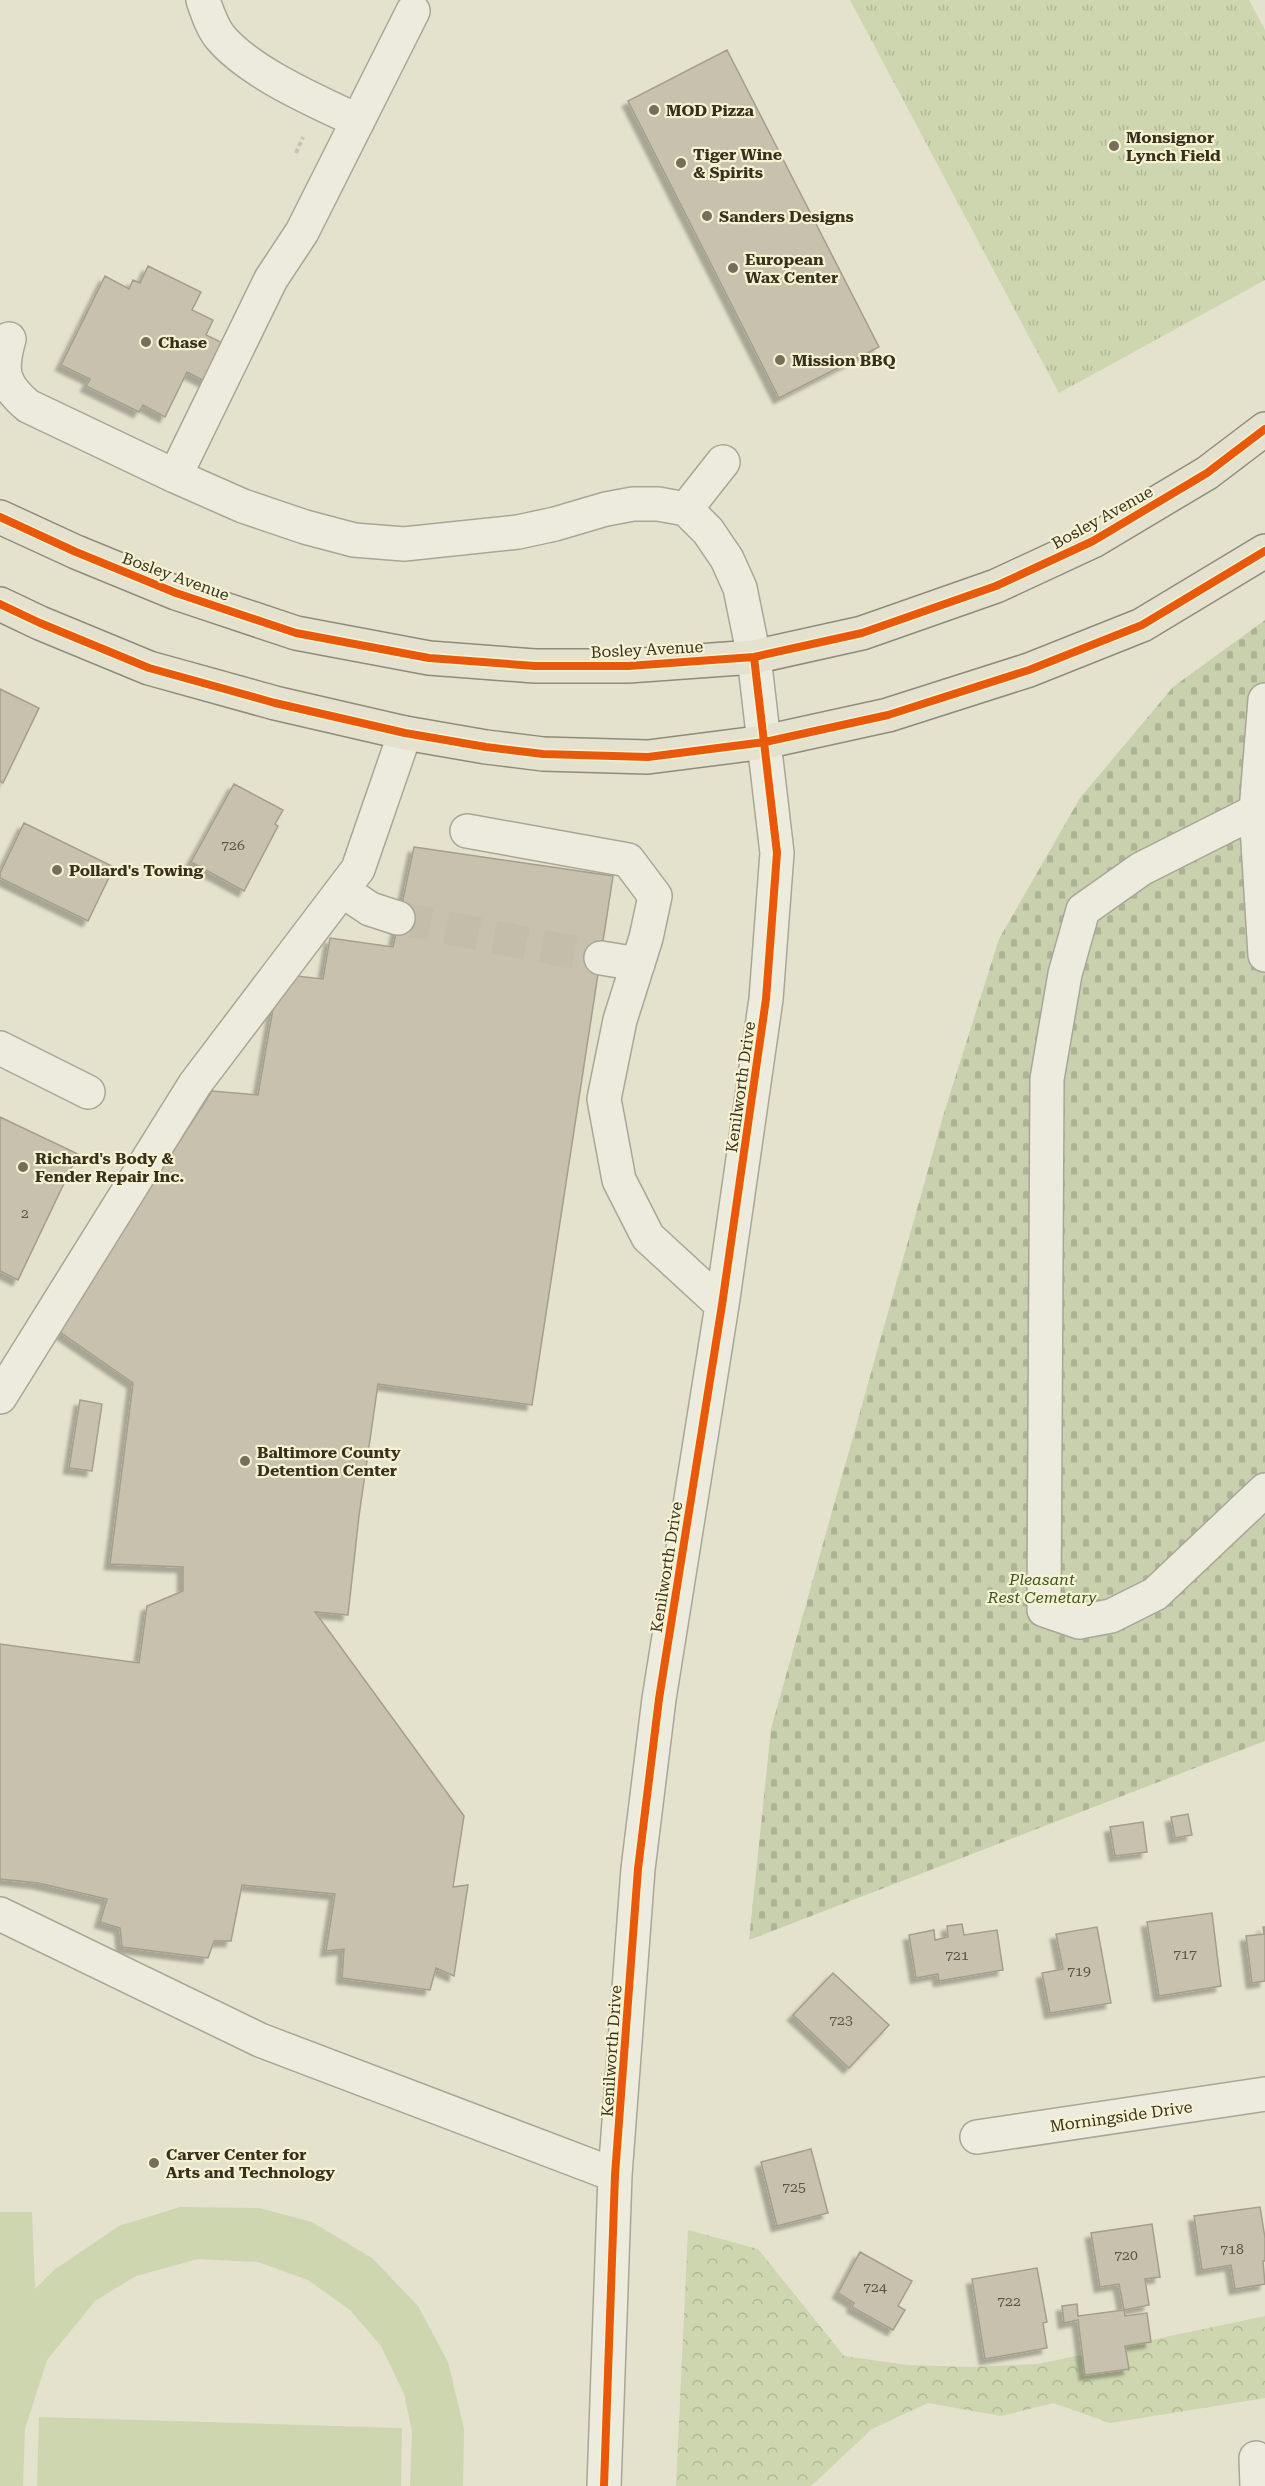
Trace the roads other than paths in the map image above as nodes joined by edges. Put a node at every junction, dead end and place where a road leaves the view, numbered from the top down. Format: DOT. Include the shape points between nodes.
graph roads {
  1 [pos="203,0"];
  2 [pos="413,11"];
  3 [pos="358,121"];
  4 [pos="9,339"];
  5 [pos="1265,429"];
  6 [pos="723,462"];
  7 [pos="175,476"];
  8 [pos="686,508"];
  9 [pos="0,517"];
  10 [pos="1265,551"];
  11 [pos="1265,569"];
  12 [pos="0,604"];
  13 [pos="754,657"];
  14 [pos="1265,700"];
  15 [pos="405,733"];
  16 [pos="765,742"];
  17 [pos="1256,811"];
  18 [pos="467,831"];
  19 [pos="342,890"];
  20 [pos="398,918"];
  21 [pos="1265,955"];
  22 [pos="601,958"];
  23 [pos="638,964"];
  24 [pos="0,1048"];
  25 [pos="88,1092"];
  26 [pos="722,1305"];
  27 [pos="0,1397"];
  28 [pos="1265,1490"];
  29 [pos="0,1914"];
  30 [pos="1265,2094"];
  31 [pos="977,2137"];
  32 [pos="615,2175"];
  33 [pos="604,2486"];
  1 -- 3 [label="street" via="219,36 234,52"];
  2 -- 3 [label="street"];
  3 -- 7 [label="street" via="302,232 271,279"];
  4 -- 7 [label="street" via="4,358 11,392 28,406"];
  5 -- 13 [label="main road, Bosley Avenue" via="1208,473 1092,542 996,586 862,633"];
  6 -- 8 [label="street"];
  7 -- 8 [label="street" via="304,527 354,540 404,544 518,532 633,504"];
  8 -- 13 [label="street, Kenilworth Drive" via="727,559 740,588"];
  9 -- 13 [label="main road, Bosley Avenue" via="176,593 296,633 429,658 544,666 628,666"];
  10 -- 11 [label="street"];
  10 -- 16 [label="main road" via="1142,625 1029,670 888,716"];
  12 -- 15 [label="main road" via="149,668"];
  13 -- 16 [label="street, Kenilworth Drive"];
  14 -- 17 [label="street"];
  15 -- 16 [label="main road" via="520,751 590,755 648,756"];
  15 -- 19 [label="street" via="358,869"];
  16 -- 26 [label="street, Kenilworth Drive" via="777,853 766,999"];
  17 -- 21 [label="street"];
  17 -- 28 [label="street" via="1141,869 1083,910 1065,974 1047,1079 1044,1610 1079,1622 1111,1616 1155,1594"];
  18 -- 23 [label="street" via="628,860 655,896"];
  19 -- 20 [label="street" via="370,909"];
  19 -- 27 [label="street" via="195,1084"];
  22 -- 23 [label="street"];
  23 -- 26 [label="street" via="620,1020 604,1099 619,1180 648,1237"];
  24 -- 25 [label="street"];
  26 -- 32 [label="street, Kenilworth Drive" via="659,1699 638,1869"];
  29 -- 32 [label="street" via="260,2040"];
  30 -- 31 [label="street, Morningside Drive"];
  32 -- 33 [label="street, Kenilworth Drive"];
}
